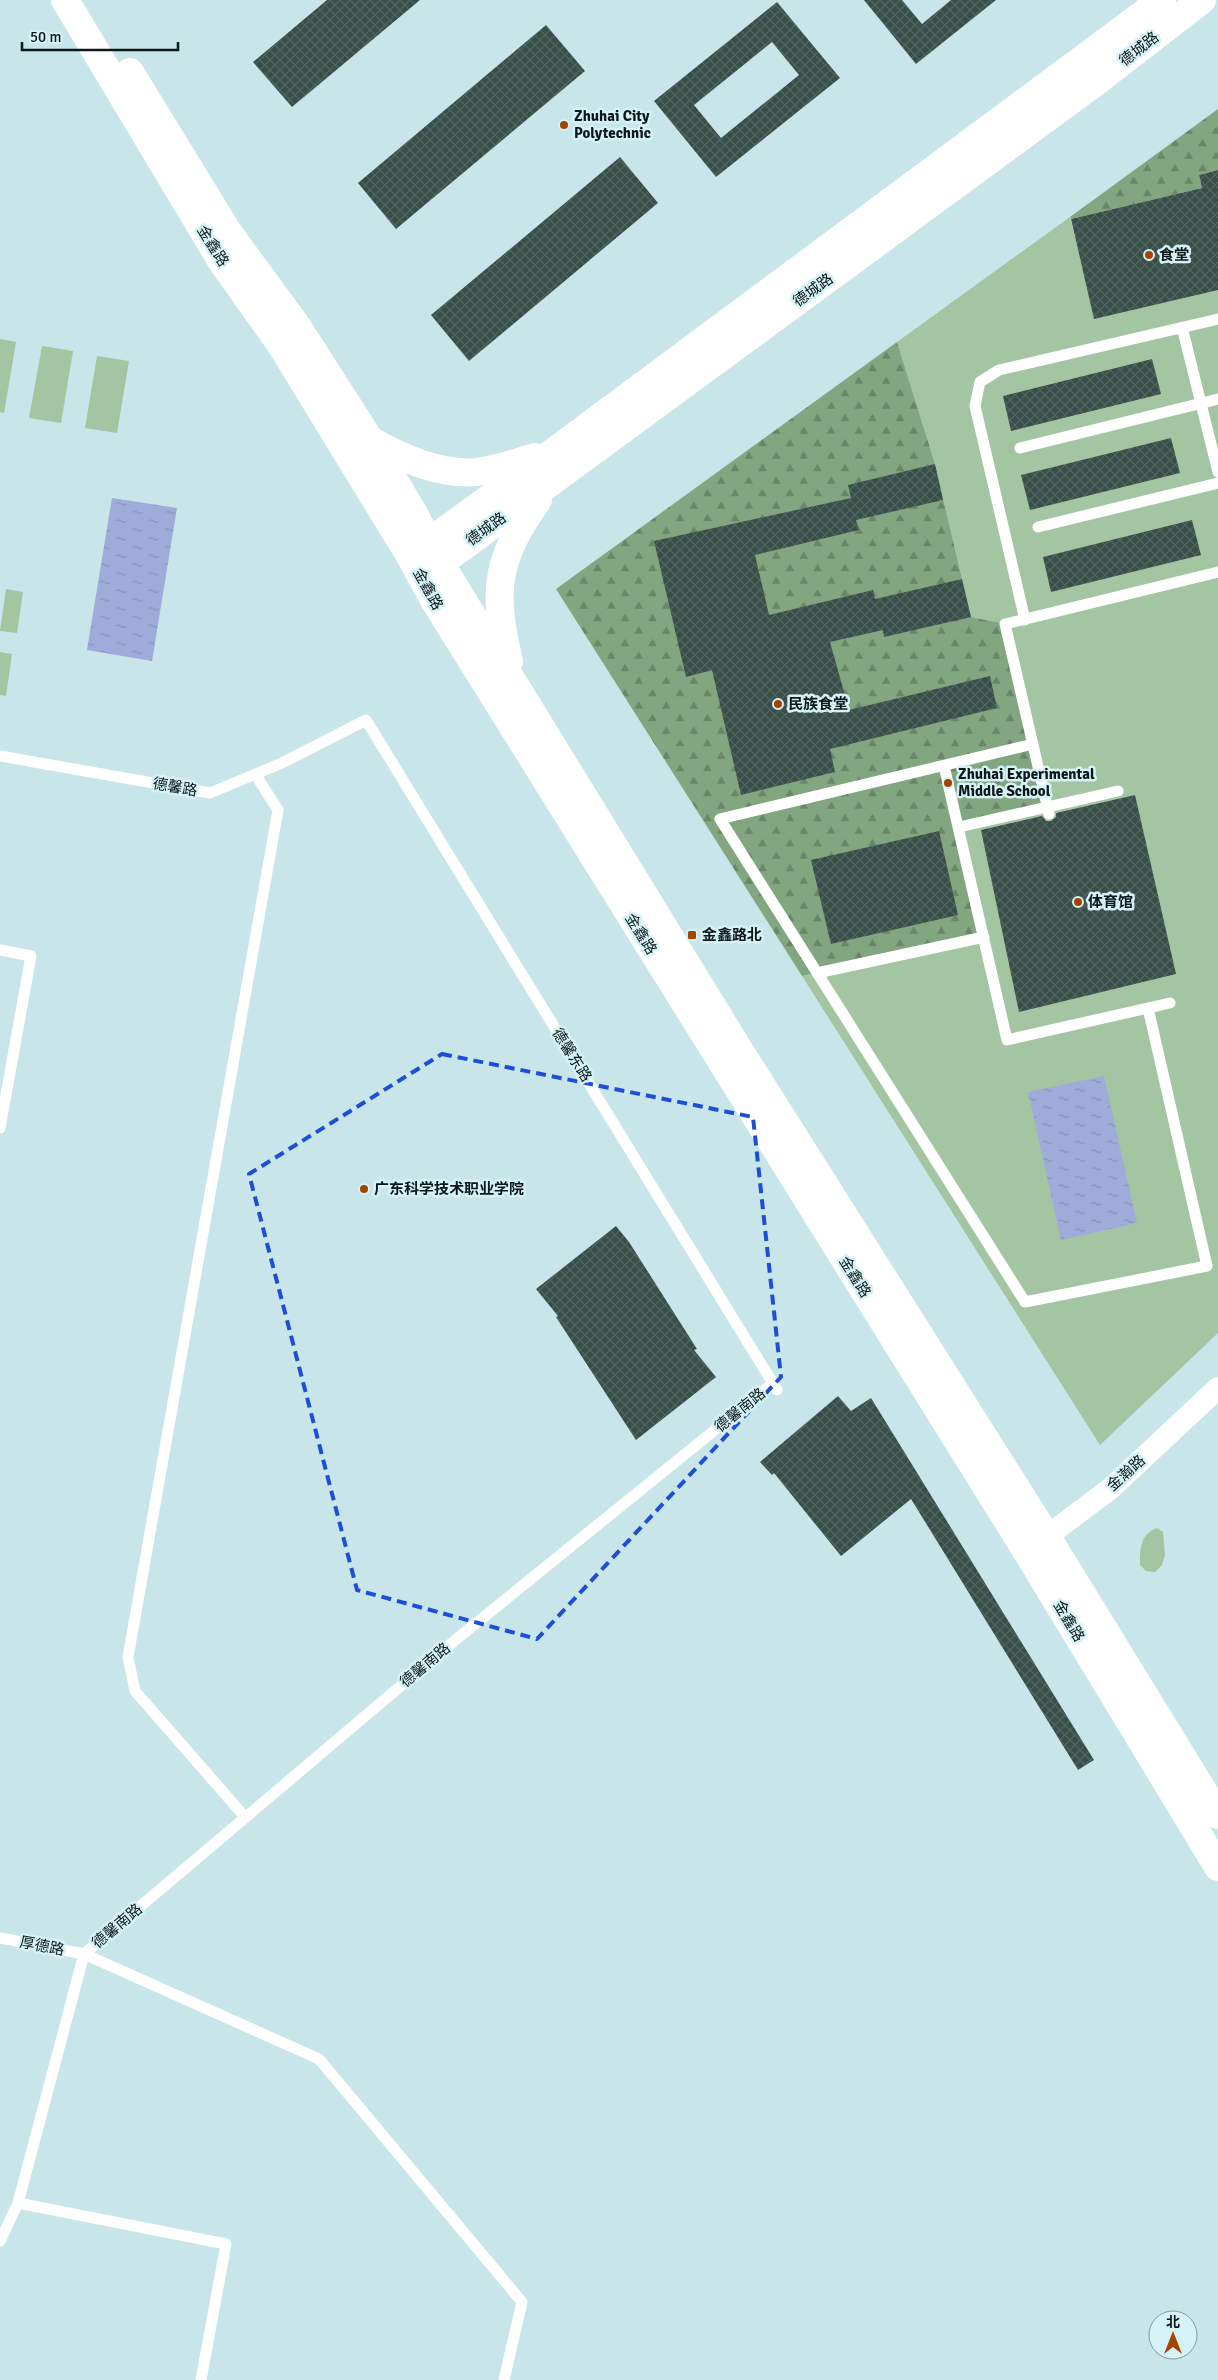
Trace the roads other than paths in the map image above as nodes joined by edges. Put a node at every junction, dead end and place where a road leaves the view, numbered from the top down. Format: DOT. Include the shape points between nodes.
graph roads {
  1 [pos="65,0"];
  2 [pos="86,0"];
  3 [pos="1162,0"];
  4 [pos="1202,0"];
  5 [pos="1218,319"];
  6 [pos="1182,327"];
  7 [pos="1218,399"];
  8 [pos="1201,403"];
  9 [pos="370,440"];
  10 [pos="1020,448"];
  11 [pos="556,450"];
  12 [pos="1218,472"];
  13 [pos="551,482"];
  14 [pos="1218,483"];
  15 [pos="1038,527"];
  16 [pos="425,559"];
  17 [pos="1218,572"];
  18 [pos="1024,620"];
  19 [pos="514,684"];
  20 [pos="366,720"];
  21 [pos="1033,744"];
  22 [pos="0,756"];
  23 [pos="944,766"];
  24 [pos="255,774"];
  25 [pos="1118,791"];
  26 [pos="1048,810"];
  27 [pos="959,827"];
  28 [pos="984,937"];
  29 [pos="0,950"];
  30 [pos="817,973"];
  31 [pos="1170,1004"];
  32 [pos="1148,1008"];
  33 [pos="0,1128"];
  34 [pos="775,1386"];
  35 [pos="1218,1388"];
  36 [pos="1037,1544"];
  37 [pos="1218,1815"];
  38 [pos="245,1817"];
  39 [pos="1218,1867"];
  40 [pos="0,1938"];
  41 [pos="84,1954"];
  42 [pos="18,2203"];
  43 [pos="0,2241"];
  44 [pos="201,2380"];
  45 [pos="504,2380"];
  1 -- 16 [label="street, 金鑫路" via="222,262"];
  2 -- 9 [label="street, 金鑫路" via="228,232 297,326"];
  3 -- 11 [label="street, 德城路"];
  4 -- 13 [label="street, 德城路" via="1096,82"];
  5 -- 6 [label="lane"];
  6 -- 8 [label="lane"];
  6 -- 18 [label="lane" via="999,370 980,382 974,406"];
  7 -- 8 [label="lane"];
  8 -- 10 [label="lane"];
  8 -- 12 [label="lane"];
  9 -- 11 [label="street" via="394,454 449,471 482,472"];
  9 -- 16 [label="street, 金鑫路"];
  11 -- 16 [label="street, 德城路"];
  13 -- 16 [label="street, 德城路"];
  13 -- 19 [label="street" via="520,526 506,553 500,578 502,630"];
  14 -- 15 [label="lane"];
  16 -- 19 [label="street, 金鑫路"];
  16 -- 36 [label="street, 金鑫路" via="434,600 714,1052"];
  17 -- 18 [label="lane"];
  18 -- 21 [label="lane" via="1005,624"];
  19 -- 36 [label="street, 金鑫路"];
  20 -- 24 [label="lane, 德馨路"];
  20 -- 34 [label="lane, 德馨东路"];
  21 -- 23 [label="lane"];
  21 -- 26 [label="lane"];
  22 -- 24 [label="lane, 德馨路" via="210,793"];
  23 -- 27 [label="lane"];
  23 -- 30 [label="lane" via="720,820"];
  24 -- 38 [label="lane" via="278,810 128,1657 135,1691"];
  25 -- 26 [label="lane"];
  26 -- 27 [label="lane"];
  27 -- 28 [label="lane"];
  28 -- 30 [label="lane"];
  28 -- 32 [label="lane" via="1007,1040"];
  29 -- 33 [label="lane" via="31,956"];
  30 -- 32 [label="lane" via="1025,1302 1207,1266"];
  31 -- 32 [label="lane"];
  34 -- 38 [label="lane, 德馨南路" via="448,1646"];
  35 -- 36 [label="street, 金瀚路" via="1110,1489"];
  36 -- 37 [label="street, 金鑫路"];
  36 -- 39 [label="street, 金鑫路"];
  38 -- 41 [label="lane, 德馨南路"];
  40 -- 41 [label="lane, 厚德路"];
  41 -- 42 [label="lane"];
  41 -- 45 [label="lane, 厚德路" via="318,2059 522,2302"];
  42 -- 43 [label="lane"];
  42 -- 44 [label="lane" via="226,2244"];
}
